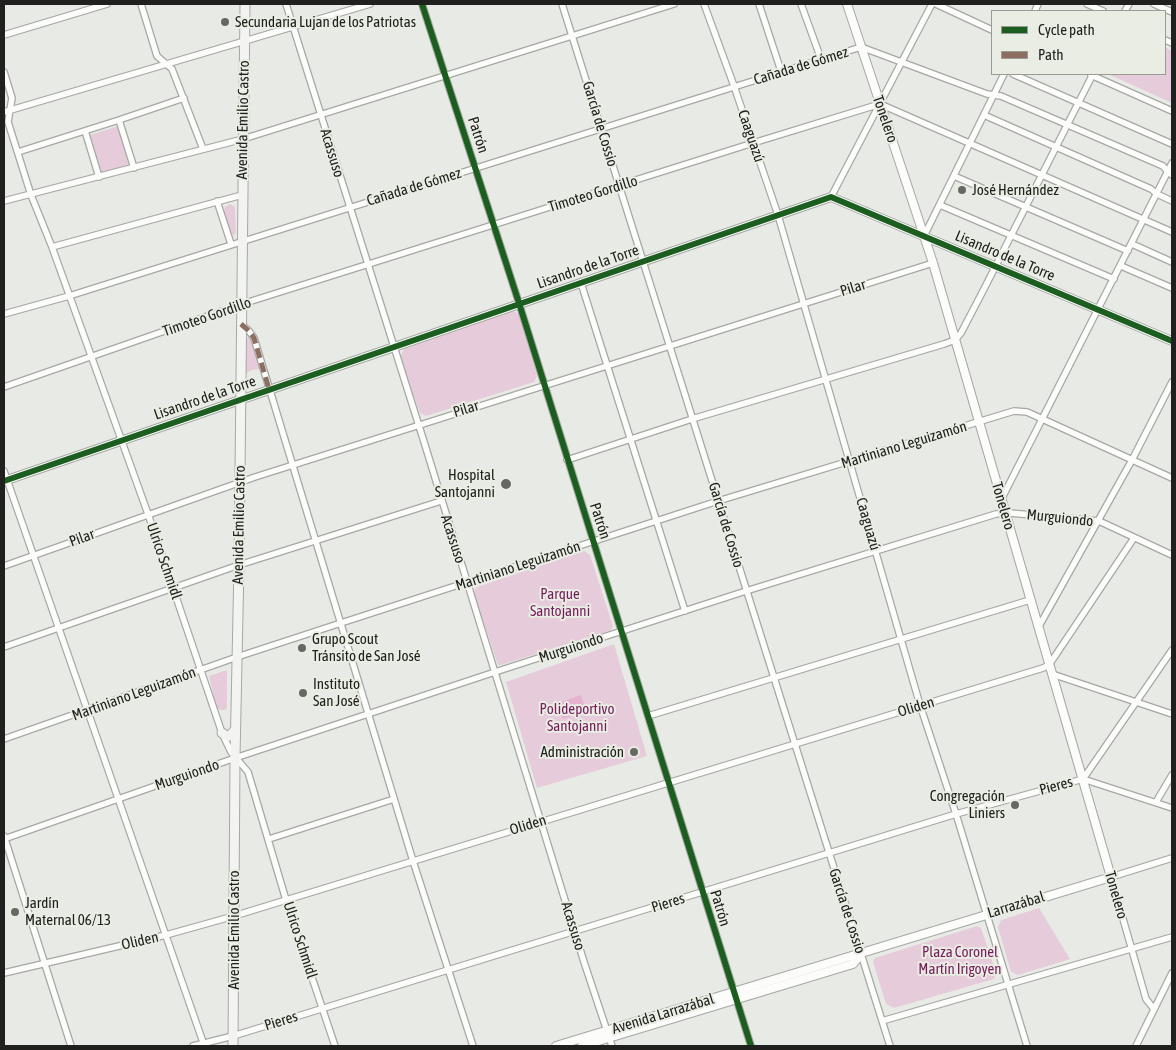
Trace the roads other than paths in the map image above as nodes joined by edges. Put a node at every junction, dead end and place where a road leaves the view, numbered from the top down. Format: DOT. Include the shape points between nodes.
graph roads {
  1 [pos="107,4"];
  2 [pos="141,4"];
  3 [pos="245,4"];
  4 [pos="286,4"];
  5 [pos="370,4"];
  6 [pos="422,4"];
  7 [pos="562,4"];
  8 [pos="674,4"];
  9 [pos="704,4"];
  10 [pos="759,4"];
  11 [pos="801,4"];
  12 [pos="847,4"];
  13 [pos="932,4"];
  14 [pos="936,4"];
  15 [pos="1087,4"];
  16 [pos="1154,4"];
  17 [pos="361,5"];
  18 [pos="1101,10"];
  19 [pos="1172,12"];
  20 [pos="293,27"];
  21 [pos="991,30"];
  22 [pos="4,35"];
  23 [pos="572,36"];
  24 [pos="244,42"];
  25 [pos="861,47"];
  26 [pos="821,59"];
  27 [pos="902,62"];
  28 [pos="166,64"];
  29 [pos="781,71"];
  30 [pos="4,72"];
  31 [pos="1004,75"];
  32 [pos="1015,75"];
  33 [pos="1091,75"];
  34 [pos="1093,75"];
  35 [pos="446,77"];
  36 [pos="734,86"];
  37 [pos="994,95"];
  38 [pos="184,98"];
  39 [pos="1079,103"];
  40 [pos="880,104"];
  41 [pos="7,111"];
  42 [pos="1172,111"];
  43 [pos="984,115"];
  44 [pos="321,116"];
  45 [pos="120,120"];
  46 [pos="1068,125"];
  47 [pos="601,128"];
  48 [pos="85,131"];
  49 [pos="243,139"];
  50 [pos="753,143"];
  51 [pos="970,143"];
  52 [pos="1172,144"];
  53 [pos="1056,146"];
  54 [pos="204,149"];
  55 [pos="18,152"];
  56 [pos="1172,163"];
  57 [pos="134,168"];
  58 [pos="475,168"];
  59 [pos="1170,174"];
  60 [pos="1042,175"];
  61 [pos="954,176"];
  62 [pos="99,177"];
  63 [pos="619,186"];
  64 [pos="31,194"];
  65 [pos="1157,194"];
  66 [pos="242,195"];
  67 [pos="831,198"];
  68 [pos="4,201"];
  69 [pos="217,201"];
  70 [pos="1172,201"];
  71 [pos="940,205"];
  72 [pos="350,207"];
  73 [pos="1026,207"];
  74 [pos="778,215"];
  75 [pos="1144,219"];
  76 [pos="493,225"];
  77 [pos="1172,232"];
  78 [pos="1012,235"];
  79 [pos="924,236"];
  80 [pos="242,241"];
  81 [pos="231,244"];
  82 [pos="1132,244"];
  83 [pos="52,247"];
  84 [pos="1128,251"];
  85 [pos="643,262"];
  86 [pos="1172,262"];
  87 [pos="933,263"];
  88 [pos="367,265"];
  89 [pos="995,266"];
  90 [pos="1120,266"];
  91 [pos="1114,279"];
  92 [pos="581,283"];
  93 [pos="1172,288"];
  94 [pos="69,296"];
  95 [pos="519,303"];
  96 [pos="803,303"];
  97 [pos="242,304"];
  98 [pos="1099,309"];
  99 [pos="4,314"];
  100 [pos="241,324"];
  101 [pos="955,340"];
  102 [pos="1172,341"];
  103 [pos="669,345"];
  104 [pos="393,346"];
  105 [pos="91,357"];
  106 [pos="606,366"];
  107 [pos="826,379"];
  108 [pos="1172,382"];
  109 [pos="544,385"];
  110 [pos="4,387"];
  111 [pos="269,389"];
  112 [pos="240,399"];
  113 [pos="692,420"];
  114 [pos="1043,420"];
  115 [pos="978,422"];
  116 [pos="418,424"];
  117 [pos="631,439"];
  118 [pos="121,440"];
  119 [pos="567,460"];
  120 [pos="1132,460"];
  121 [pos="850,462"];
  122 [pos="292,465"];
  123 [pos="4,471"];
  124 [pos="1172,478"];
  125 [pos="5,480"];
  126 [pos="240,482"];
  127 [pos="441,501"];
  128 [pos="718,501"];
  129 [pos="1001,501"];
  130 [pos="1004,513"];
  131 [pos="148,514"];
  132 [pos="657,521"];
  133 [pos="1099,521"];
  134 [pos="1134,538"];
  135 [pos="316,540"];
  136 [pos="593,541"];
  137 [pos="876,552"];
  138 [pos="1172,555"];
  139 [pos="33,556"];
  140 [pos="239,565"];
  141 [pos="4,566"];
  142 [pos="466,582"];
  143 [pos="173,588"];
  144 [pos="746,591"];
  145 [pos="1030,600"];
  146 [pos="684,611"];
  147 [pos="341,623"];
  148 [pos="58,628"];
  149 [pos="1038,628"];
  150 [pos="622,631"];
  151 [pos="901,639"];
  152 [pos="4,647"];
  153 [pos="1172,650"];
  154 [pos="237,657"];
  155 [pos="1049,664"];
  156 [pos="200,670"];
  157 [pos="495,672"];
  158 [pos="1052,674"];
  159 [pos="774,677"];
  160 [pos="1136,702"];
  161 [pos="920,705"];
  162 [pos="86,711"];
  163 [pos="369,714"];
  164 [pos="1172,714"];
  165 [pos="648,716"];
  166 [pos="235,730"];
  167 [pos="222,732"];
  168 [pos="4,739"];
  169 [pos="794,744"];
  170 [pos="235,758"];
  171 [pos="1172,775"];
  172 [pos="1083,779"];
  173 [pos="669,782"];
  174 [pos="118,798"];
  175 [pos="394,799"];
  176 [pos="1156,802"];
  177 [pos="1172,808"];
  178 [pos="956,814"];
  179 [pos="540,822"];
  180 [pos="4,838"];
  181 [pos="269,839"];
  182 [pos="829,853"];
  183 [pos="1172,858"];
  184 [pos="413,861"];
  185 [pos="1111,877"];
  186 [pos="702,892"];
  187 [pos="286,900"];
  188 [pos="986,915"];
  189 [pos="234,916"];
  190 [pos="575,931"];
  191 [pos="166,935"];
  192 [pos="1172,938"];
  193 [pos="1132,948"];
  194 [pos="861,954"];
  195 [pos="44,962"];
  196 [pos="448,969"];
  197 [pos="4,973"];
  198 [pos="1172,975"];
  199 [pos="1007,985"];
  200 [pos="735,996"];
  201 [pos="322,1008"];
  202 [pos="1154,1009"];
  203 [pos="882,1021"];
  204 [pos="608,1034"];
  205 [pos="233,1036"];
  206 [pos="204,1045"];
  207 [pos="71,1046"];
  208 [pos="192,1046"];
  209 [pos="233,1046"];
  210 [pos="334,1046"];
  211 [pos="473,1046"];
  212 [pos="556,1046"];
  213 [pos="582,1046"];
  214 [pos="612,1046"];
  215 [pos="751,1046"];
  216 [pos="890,1046"];
  217 [pos="1027,1046"];
  218 [pos="1136,1046"];
  1 -- 22 [label="street"];
  2 -- 28 [label="street" via="157,56"];
  3 -- 24 [label="main road, Avenida Emilio Castro"];
  4 -- 20 [label="street, Acassuso"];
  5 -- 17 [label="street"];
  6 -- 35 [label="street, Patrón"];
  7 -- 23 [label="street, García de Cossio"];
  8 -- 23 [label="street"];
  9 -- 36 [label="street, Caaguazú"];
  10 -- 29 [label="street"];
  11 -- 26 [label="street"];
  12 -- 25 [label="street, Tonelero"];
  13 -- 27 [label="street"];
  14 -- 21 [label="street"];
  15 -- 18 [label="street"];
  16 -- 19 [label="street"];
  17 -- 20 [label="street"];
  20 -- 24 [label="street"];
  20 -- 44 [label="street, Acassuso"];
  23 -- 35 [label="street"];
  23 -- 47 [label="street, García de Cossio"];
  24 -- 28 [label="street"];
  24 -- 49 [label="main road, Avenida Emilio Castro"];
  25 -- 26 [label="street, Cañada de Gómez"];
  25 -- 27 [label="street, Cañada de Gómez"];
  25 -- 40 [label="street, Tonelero"];
  26 -- 29 [label="street, Cañada de Gómez"];
  27 -- 37 [label="street, Cañada de Gómez"];
  27 -- 40 [label="street"];
  28 -- 38 [label="street"];
  28 -- 41 [label="street"];
  29 -- 36 [label="street, Cañada de Gómez"];
  30 -- 41 [label="street, Ulrico Schmidl" via="12,98"];
  31 -- 37 [label="street"];
  32 -- 39 [label="street"];
  33 -- 39 [label="street"];
  34 -- 42 [label="street"];
  35 -- 44 [label="street"];
  35 -- 58 [label="street, Patrón"];
  36 -- 47 [label="street, Cañada de Gómez"];
  36 -- 50 [label="street, Caaguazú"];
  37 -- 43 [label="street"];
  37 -- 46 [label="street, Cañada de Gómez"];
  38 -- 45 [label="street"];
  38 -- 54 [label="street"];
  39 -- 46 [label="street"];
  39 -- 52 [label="street"];
  40 -- 50 [label="street, Timoteo Gordillo"];
  40 -- 51 [label="street"];
  40 -- 67 [label="street"];
  40 -- 79 [label="street, Tonelero"];
  41 -- 55 [label="street, Ulrico Schmidl"];
  43 -- 51 [label="street"];
  43 -- 53 [label="street"];
  44 -- 49 [label="street"];
  44 -- 72 [label="street, Acassuso"];
  45 -- 48 [label="street"];
  45 -- 57 [label="street"];
  46 -- 53 [label="street"];
  46 -- 59 [label="street, Cañada de Gómez" via="1162,166"];
  47 -- 58 [label="street, Cañada de Gómez"];
  47 -- 63 [label="street, García de Cossio"];
  48 -- 55 [label="street"];
  48 -- 62 [label="street"];
  49 -- 54 [label="street"];
  49 -- 66 [label="main road, Avenida Emilio Castro"];
  50 -- 63 [label="street, Timoteo Gordillo"];
  50 -- 74 [label="street, Caaguazú"];
  51 -- 60 [label="street"];
  51 -- 61 [label="street"];
  53 -- 60 [label="street"];
  53 -- 65 [label="street" via="1151,188"];
  54 -- 57 [label="street"];
  55 -- 64 [label="street, Ulrico Schmidl"];
  56 -- 59 [label="street"];
  57 -- 62 [label="street"];
  58 -- 72 [label="street, Cañada de Gómez"];
  58 -- 76 [label="street, Patrón"];
  59 -- 65 [label="street"];
  60 -- 73 [label="street"];
  60 -- 75 [label="street"];
  61 -- 71 [label="street"];
  61 -- 73 [label="street"];
  62 -- 64 [label="street"];
  63 -- 76 [label="street, Timoteo Gordillo"];
  63 -- 85 [label="street, García de Cossio"];
  64 -- 68 [label="street"];
  64 -- 83 [label="street, Ulrico Schmidl"];
  65 -- 70 [label="street"];
  65 -- 75 [label="street"];
  66 -- 69 [label="street"];
  66 -- 80 [label="main road, Avenida Emilio Castro"];
  67 -- 74 [label="street, Lisandro de la Torre"];
  67 -- 79 [label="street, Lisandro de la Torre"];
  69 -- 81 [label="street"];
  69 -- 83 [label="street"];
  71 -- 78 [label="street"];
  71 -- 79 [label="street"];
  72 -- 80 [label="street, Cañada de Gómez"];
  72 -- 88 [label="street, Acassuso"];
  73 -- 78 [label="street"];
  73 -- 84 [label="street"];
  74 -- 85 [label="street, Lisandro de la Torre"];
  74 -- 96 [label="street, Caaguazú"];
  75 -- 77 [label="street"];
  75 -- 82 [label="street"];
  76 -- 88 [label="street, Timoteo Gordillo"];
  76 -- 95 [label="street, Patrón"];
  78 -- 89 [label="street"];
  78 -- 91 [label="street"];
  79 -- 87 [label="street, Tonelero"];
  79 -- 89 [label="street, Lisandro de la Torre"];
  80 -- 81 [label="street, Cañada de Gómez"];
  80 -- 97 [label="main road, Avenida Emilio Castro"];
  81 -- 94 [label="street, Cañada de Gómez"];
  82 -- 84 [label="street"];
  82 -- 86 [label="street"];
  83 -- 94 [label="street, Ulrico Schmidl"];
  84 -- 90 [label="street"];
  85 -- 92 [label="street, Lisandro de la Torre"];
  85 -- 103 [label="street, García de Cossio"];
  87 -- 96 [label="street, Pilar"];
  87 -- 101 [label="street, Tonelero"];
  88 -- 97 [label="street, Timoteo Gordillo"];
  88 -- 104 [label="street, Acassuso"];
  89 -- 98 [label="street, Lisandro de la Torre"];
  89 -- 101 [label="street"];
  90 -- 91 [label="street"];
  90 -- 93 [label="street"];
  91 -- 98 [label="street"];
  92 -- 95 [label="street, Lisandro de la Torre"];
  92 -- 106 [label="street"];
  94 -- 99 [label="street, Cañada de Gómez"];
  94 -- 105 [label="street, Ulrico Schmidl"];
  95 -- 104 [label="street, Lisandro de la Torre"];
  95 -- 109 [label="street, Patrón"];
  96 -- 103 [label="street, Pilar"];
  96 -- 107 [label="street, Caaguazú"];
  97 -- 100 [label="main road, Avenida Emilio Castro"];
  97 -- 105 [label="street, Timoteo Gordillo"];
  98 -- 102 [label="street, Lisandro de la Torre"];
  98 -- 114 [label="street"];
  100 -- 111 [label="street" via="254,338"];
  100 -- 112 [label="main road, Avenida Emilio Castro"];
  101 -- 107 [label="street"];
  101 -- 115 [label="street, Tonelero"];
  103 -- 106 [label="street, Pilar"];
  103 -- 113 [label="street, García de Cossio"];
  104 -- 111 [label="street, Lisandro de la Torre"];
  104 -- 116 [label="street, Acassuso"];
  105 -- 110 [label="street, Timoteo Gordillo"];
  105 -- 118 [label="street, Ulrico Schmidl"];
  106 -- 109 [label="street, Pilar"];
  106 -- 117 [label="street"];
  107 -- 113 [label="street"];
  107 -- 121 [label="street, Caaguazú"];
  108 -- 120 [label="street"];
  109 -- 116 [label="street, Pilar"];
  109 -- 119 [label="street, Patrón"];
  111 -- 112 [label="street, Lisandro de la Torre"];
  111 -- 122 [label="street"];
  112 -- 118 [label="street, Lisandro de la Torre"];
  112 -- 126 [label="main road, Avenida Emilio Castro"];
  113 -- 117 [label="street"];
  113 -- 128 [label="street, García de Cossio"];
  114 -- 115 [label="street, Martiniano Leguizamón" via="1020,410"];
  114 -- 120 [label="street, Martiniano Leguizamón"];
  114 -- 129 [label="street"];
  115 -- 121 [label="street, Martiniano Leguizamón"];
  115 -- 129 [label="street, Tonelero"];
  116 -- 122 [label="street, Pilar"];
  116 -- 127 [label="street, Acassuso"];
  117 -- 119 [label="street"];
  117 -- 132 [label="street"];
  118 -- 125 [label="street, Lisandro de la Torre"];
  118 -- 131 [label="street, Ulrico Schmidl"];
  119 -- 136 [label="street, Patrón"];
  120 -- 124 [label="street, Martiniano Leguizamón"];
  120 -- 133 [label="street"];
  121 -- 128 [label="street, Martiniano Leguizamón"];
  121 -- 137 [label="street, Caaguazú"];
  122 -- 126 [label="street, Pilar"];
  122 -- 135 [label="street"];
  123 -- 125 [label="street"];
  125 -- 139 [label="street"];
  126 -- 131 [label="street, Pilar"];
  126 -- 140 [label="main road, Avenida Emilio Castro"];
  127 -- 135 [label="street"];
  127 -- 142 [label="street, Acassuso"];
  128 -- 132 [label="street, Martiniano Leguizamón"];
  128 -- 144 [label="street, García de Cossio"];
  129 -- 130 [label="street, Tonelero"];
  130 -- 133 [label="street, Murguiondo"];
  130 -- 137 [label="street, Murguiondo"];
  130 -- 145 [label="street, Tonelero"];
  131 -- 139 [label="street, Pilar"];
  131 -- 143 [label="street, Ulrico Schmidl"];
  132 -- 136 [label="street, Martiniano Leguizamón"];
  132 -- 146 [label="street"];
  133 -- 134 [label="street, Murguiondo"];
  133 -- 149 [label="street"];
  134 -- 138 [label="street, Murguiondo"];
  134 -- 155 [label="street"];
  135 -- 140 [label="street"];
  135 -- 147 [label="street"];
  136 -- 142 [label="street, Martiniano Leguizamón"];
  136 -- 150 [label="street, Patrón"];
  137 -- 144 [label="street, Murguiondo"];
  137 -- 151 [label="street, Caaguazú"];
  139 -- 141 [label="street, Pilar"];
  139 -- 148 [label="street"];
  140 -- 143 [label="street"];
  140 -- 154 [label="main road, Avenida Emilio Castro"];
  142 -- 147 [label="street, Martiniano Leguizamón"];
  142 -- 157 [label="street, Acassuso"];
  143 -- 148 [label="street"];
  143 -- 156 [label="street, Ulrico Schmidl"];
  144 -- 146 [label="street, Murguiondo"];
  144 -- 159 [label="street, García de Cossio"];
  145 -- 149 [label="street, Tonelero"];
  145 -- 151 [label="street"];
  146 -- 150 [label="street, Murguiondo"];
  147 -- 154 [label="street, Martiniano Leguizamón"];
  147 -- 163 [label="street"];
  148 -- 152 [label="street"];
  148 -- 162 [label="street"];
  149 -- 155 [label="street, Tonelero"];
  150 -- 157 [label="street, Murguiondo"];
  150 -- 165 [label="street, Patrón"];
  151 -- 159 [label="street"];
  151 -- 161 [label="street, Caaguazú"];
  153 -- 160 [label="street"];
  154 -- 156 [label="street, Martiniano Leguizamón"];
  154 -- 166 [label="main road, Avenida Emilio Castro"];
  155 -- 158 [label="street, Tonelero"];
  155 -- 161 [label="street, Oliden"];
  156 -- 162 [label="street, Martiniano Leguizamón"];
  156 -- 167 [label="street, Ulrico Schmidl"];
  157 -- 163 [label="street, Murguiondo"];
  157 -- 179 [label="street, Acassuso"];
  158 -- 160 [label="street"];
  158 -- 172 [label="street, Tonelero"];
  159 -- 165 [label="street"];
  159 -- 169 [label="street, García de Cossio"];
  160 -- 164 [label="street"];
  160 -- 172 [label="street"];
  161 -- 169 [label="street, Oliden"];
  161 -- 178 [label="street, Caaguazú"];
  162 -- 168 [label="street, Martiniano Leguizamón"];
  162 -- 174 [label="street"];
  163 -- 170 [label="street, Murguiondo"];
  163 -- 175 [label="street"];
  165 -- 173 [label="street, Patrón"];
  166 -- 167 [label="main road" via="230,736"];
  166 -- 170 [label="main road, Avenida Emilio Castro"];
  167 -- 170 [label="street, Ulrico Schmidl"];
  169 -- 173 [label="street, Oliden"];
  169 -- 182 [label="street, García de Cossio"];
  170 -- 174 [label="street, Murguiondo"];
  170 -- 181 [label="street, Ulrico Schmidl" via="248,772"];
  170 -- 189 [label="main road, Avenida Emilio Castro"];
  171 -- 176 [label="street"];
  172 -- 176 [label="street, Pieres"];
  172 -- 178 [label="street, Pieres"];
  172 -- 185 [label="street, Tonelero"];
  173 -- 179 [label="street, Oliden"];
  173 -- 186 [label="street, Patrón"];
  174 -- 180 [label="street, Murguiondo"];
  174 -- 191 [label="street"];
  175 -- 181 [label="street"];
  175 -- 184 [label="street"];
  176 -- 177 [label="street, Pieres"];
  178 -- 182 [label="street, Pieres"];
  178 -- 188 [label="street, Caaguazú"];
  179 -- 184 [label="street, Oliden"];
  179 -- 190 [label="street, Acassuso"];
  180 -- 195 [label="street"];
  181 -- 187 [label="street, Ulrico Schmidl"];
  182 -- 186 [label="street, Pieres"];
  182 -- 194 [label="street, García de Cossio"];
  183 -- 185 [label="street, Larrazábal"];
  184 -- 187 [label="street, Oliden"];
  184 -- 196 [label="street"];
  185 -- 188 [label="street, Larrazábal"];
  185 -- 193 [label="street, Tonelero"];
  186 -- 190 [label="street, Pieres"];
  186 -- 200 [label="street, Patrón"];
  187 -- 189 [label="street, Oliden"];
  187 -- 201 [label="street, Ulrico Schmidl"];
  188 -- 194 [label="street, Larrazábal"];
  188 -- 199 [label="street, Caaguazú"];
  189 -- 191 [label="street, Oliden"];
  189 -- 205 [label="main road, Avenida Emilio Castro"];
  190 -- 196 [label="street, Pieres"];
  190 -- 204 [label="street, Acassuso"];
  191 -- 195 [label="street, Oliden"];
  191 -- 206 [label="street"];
  192 -- 193 [label="street"];
  193 -- 199 [label="street"];
  193 -- 202 [label="street, Tonelero" via="1146,999"];
  194 -- 200 [label="street, Avenida Larrazábal"];
  194 -- 203 [label="street, García de Cossio"];
  195 -- 197 [label="street, Oliden"];
  195 -- 207 [label="street"];
  196 -- 201 [label="street, Pieres"];
  196 -- 211 [label="street"];
  198 -- 202 [label="street"];
  199 -- 203 [label="street"];
  199 -- 217 [label="street, Caaguazú"];
  200 -- 204 [label="street, Avenida Larrazábal"];
  200 -- 215 [label="street, Patrón"];
  201 -- 205 [label="street, Pieres"];
  201 -- 210 [label="street, Ulrico Schmidl"];
  202 -- 218 [label="street"];
  203 -- 216 [label="street, García de Cossio"];
  204 -- 212 [label="street, Avenida Larrazábal"];
  204 -- 213 [label="street, Avenida Larrazábal"];
  204 -- 214 [label="street, Acassuso"];
  205 -- 206 [label="street, Pieres"];
  205 -- 209 [label="main road, Avenida Emilio Castro"];
  206 -- 208 [label="street, Pieres"];
}
